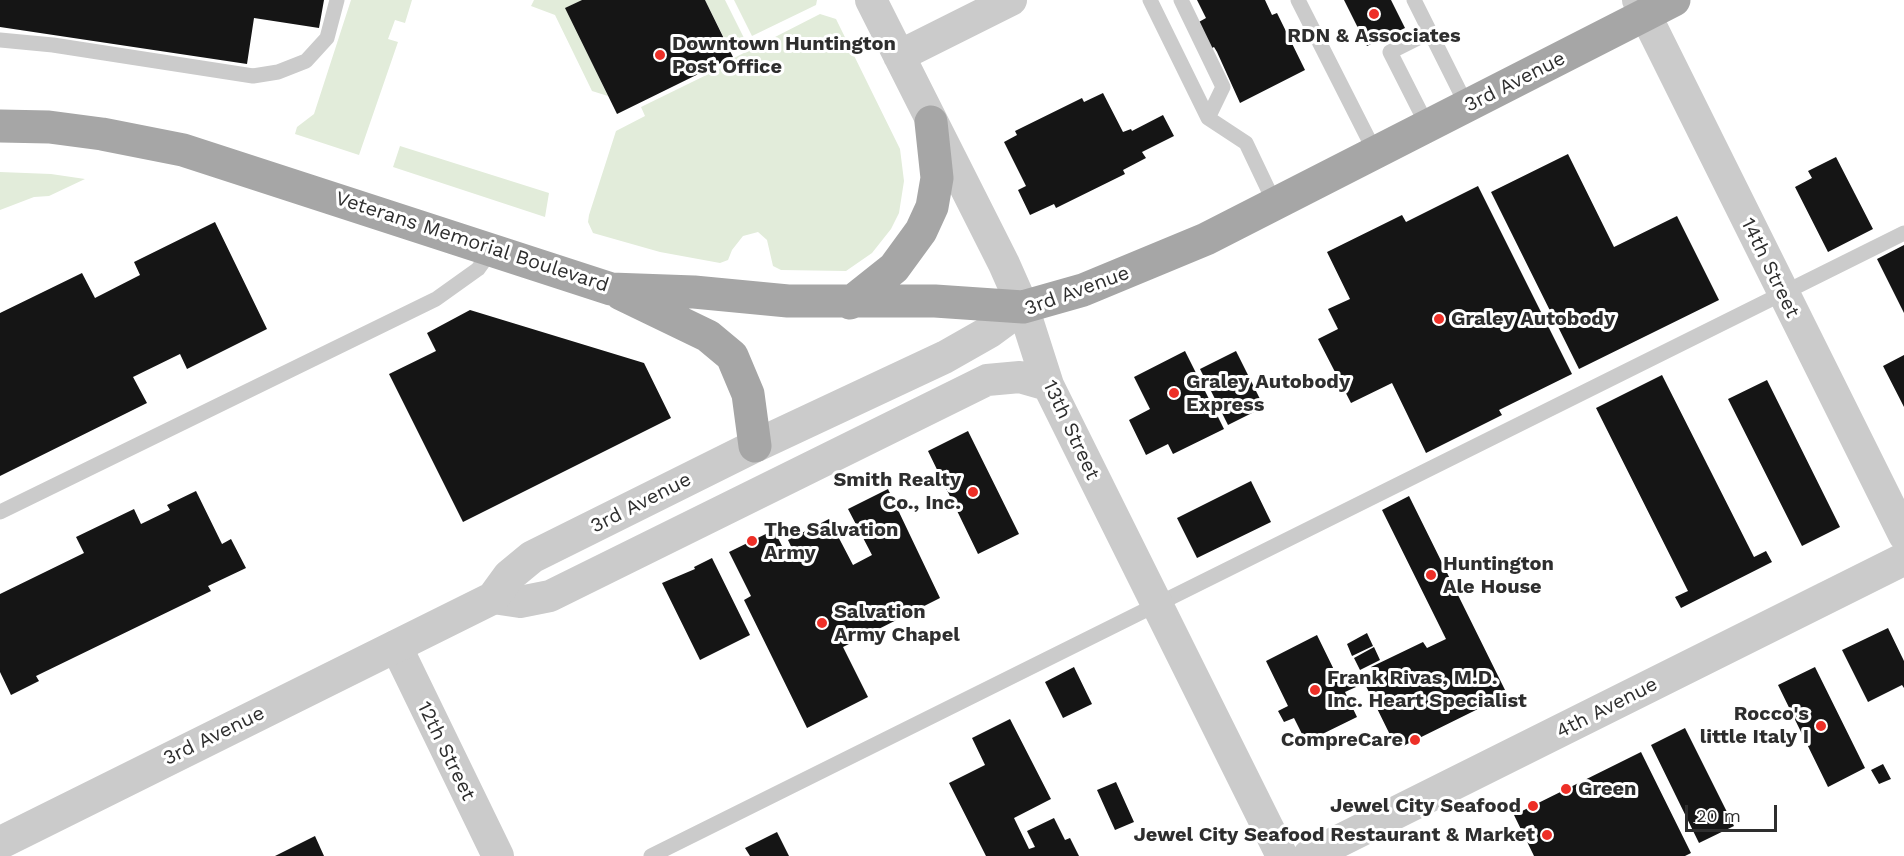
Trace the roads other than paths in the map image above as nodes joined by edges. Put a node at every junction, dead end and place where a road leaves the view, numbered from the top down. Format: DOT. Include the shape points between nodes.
graph roads {
  1 [pos="337,0"];
  2 [pos="871,0"];
  3 [pos="1011,0"];
  4 [pos="1150,0"];
  5 [pos="1181,0"];
  6 [pos="1298,0"];
  7 [pos="1414,0"];
  8 [pos="1674,0"];
  9 [pos="1641,7"];
  10 [pos="1430,32"];
  11 [pos="0,40"];
  12 [pos="898,56"];
  13 [pos="1467,106"];
  14 [pos="1208,118"];
  15 [pos="931,122"];
  16 [pos="0,126"];
  17 [pos="1428,127"];
  18 [pos="1376,154"];
  19 [pos="1275,204"];
  20 [pos="1904,233"];
  21 [pos="491,251"];
  22 [pos="611,289"];
  23 [pos="1783,293"];
  24 [pos="850,303"];
  25 [pos="1023,308"];
  26 [pos="1048,385"];
  27 [pos="755,446"];
  28 [pos="0,512"];
  29 [pos="1904,535"];
  30 [pos="1904,559"];
  31 [pos="493,598"];
  32 [pos="1156,603"];
  33 [pos="396,646"];
  34 [pos="0,843"];
  35 [pos="498,856"];
  36 [pos="651,856"];
  37 [pos="1282,856"];
  38 [pos="1309,856"];
  1 -- 11 [label="lane" via="327,38 306,61 253,76"];
  2 -- 12 [label="street, 13th Street"];
  3 -- 12 [label="street"];
  4 -- 14 [label="lane"];
  5 -- 14 [label="lane" via="1223,87"];
  6 -- 18 [label="lane"];
  7 -- 10 [label="lane"];
  8 -- 9 [label="main road, 3rd Avenue"];
  9 -- 13 [label="main road, 3rd Avenue"];
  9 -- 23 [label="street, 14th Street"];
  10 -- 13 [label="lane"];
  10 -- 17 [label="lane" via="1390,52"];
  12 -- 15 [label="street, 13th Street"];
  13 -- 17 [label="main road, 3rd Avenue"];
  14 -- 19 [label="lane" via="1246,143"];
  15 -- 24 [label="main road" via="937,178 932,207 921,231 894,268"];
  15 -- 25 [label="street, 13th Street" via="996,245"];
  16 -- 21 [label="main road, Veterans Memorial Boulevard" via="49,127 183,150"];
  17 -- 18 [label="main road, 3rd Avenue"];
  18 -- 19 [label="main road, 3rd Avenue"];
  19 -- 25 [label="main road, 3rd Avenue" via="1143,267"];
  20 -- 23 [label="lane"];
  21 -- 22 [label="main road, Veterans Memorial Boulevard"];
  21 -- 28 [label="lane" via="478,269 436,299"];
  22 -- 24 [label="main road, Veterans Memorial Boulevard"];
  22 -- 27 [label="main road" via="708,336 732,356 748,394"];
  23 -- 29 [label="street, 14th Street"];
  23 -- 32 [label="lane"];
  24 -- 25 [label="main road, Veterans Memorial Boulevard" via="935,301"];
  25 -- 26 [label="street, 13th Street"];
  25 -- 27 [label="street, 3rd Avenue" via="945,357"];
  26 -- 31 [label="street" via="1020,377 987,380 550,596 520,602"];
  26 -- 32 [label="street, 13th Street"];
  27 -- 31 [label="street, 3rd Avenue" via="532,557 509,576"];
  30 -- 38 [label="street, 4th Avenue"];
  31 -- 33 [label="street, 3rd Avenue"];
  32 -- 36 [label="lane"];
  32 -- 37 [label="street, 13th Street"];
  33 -- 34 [label="street, 3rd Avenue"];
  33 -- 35 [label="street, 12th Street"];
}
